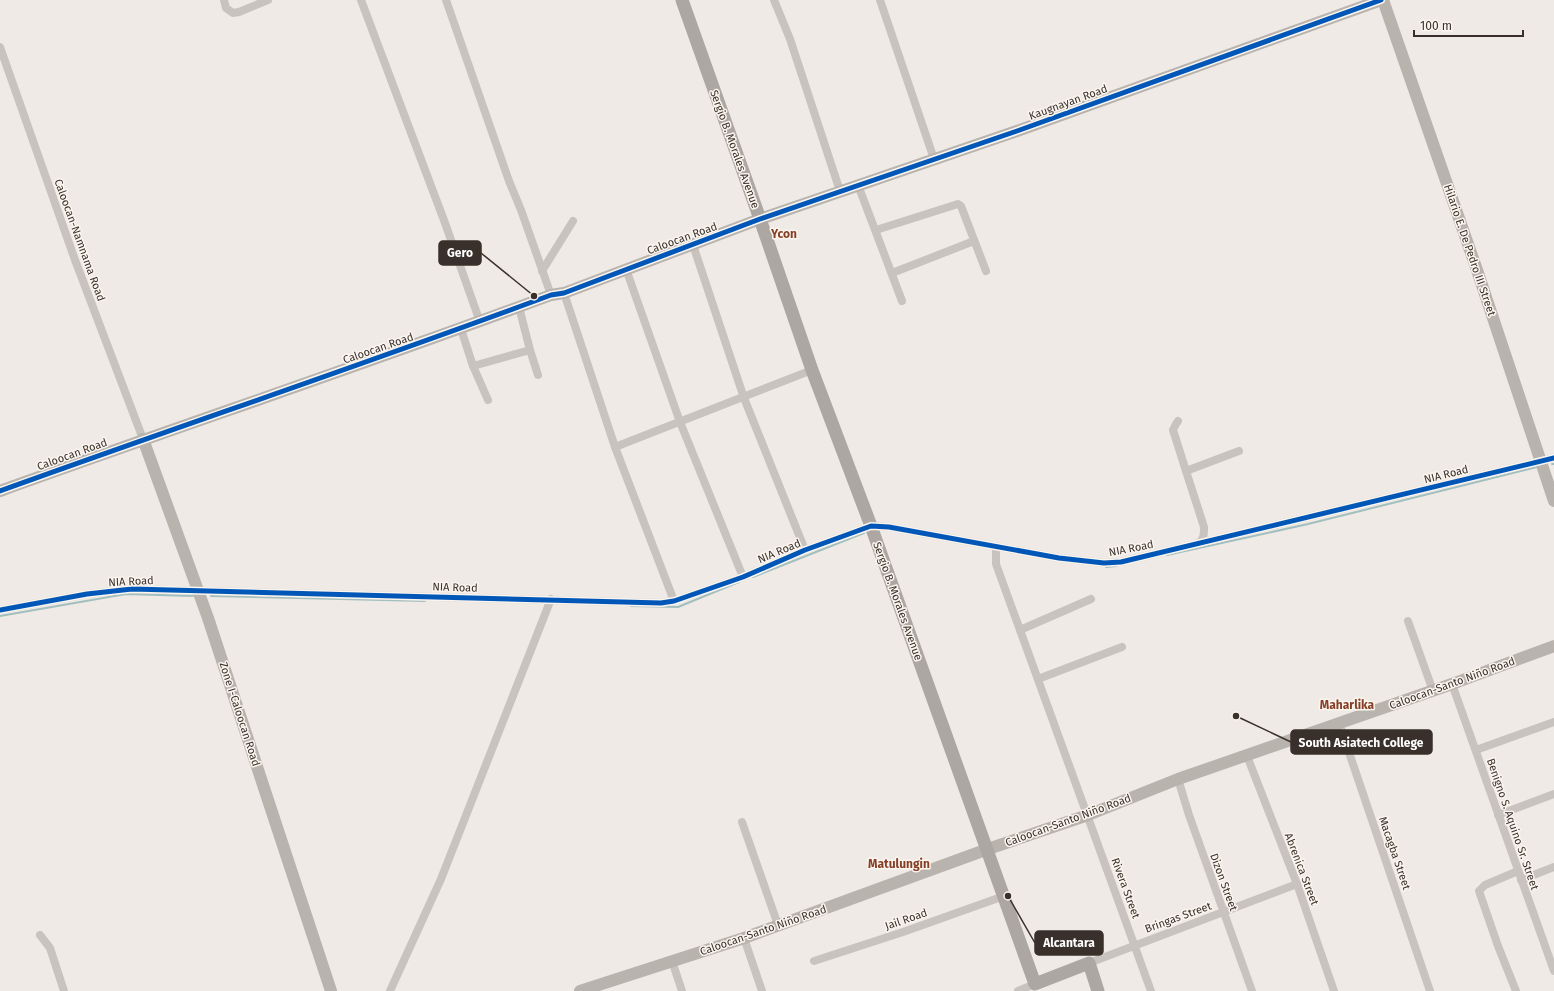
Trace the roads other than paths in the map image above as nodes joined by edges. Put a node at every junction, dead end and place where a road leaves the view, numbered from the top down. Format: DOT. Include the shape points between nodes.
graph roads {
  1 [pos="224,0"];
  2 [pos="268,0"];
  3 [pos="361,0"];
  4 [pos="446,0"];
  5 [pos="682,0"];
  6 [pos="774,0"];
  7 [pos="880,0"];
  8 [pos="1382,0"];
  9 [pos="0,47"];
  10 [pos="934,159"];
  11 [pos="858,185"];
  12 [pos="840,191"];
  13 [pos="760,219"];
  14 [pos="573,221"];
  15 [pos="876,230"];
  16 [pos="974,241"];
  17 [pos="693,245"];
  18 [pos="626,270"];
  19 [pos="542,271"];
  20 [pos="986,271"];
  21 [pos="892,273"];
  22 [pos="564,293"];
  23 [pos="551,295"];
  24 [pos="902,301"];
  25 [pos="519,307"];
  26 [pos="480,322"];
  27 [pos="462,329"];
  28 [pos="530,350"];
  29 [pos="473,366"];
  30 [pos="812,370"];
  31 [pos="538,375"];
  32 [pos="744,398"];
  33 [pos="488,400"];
  34 [pos="1178,421"];
  35 [pos="680,422"];
  36 [pos="143,439"];
  37 [pos="615,447"];
  38 [pos="1239,451"];
  39 [pos="1554,458"];
  40 [pos="1541,461"];
  41 [pos="1186,471"];
  42 [pos="0,491"];
  43 [pos="1554,501"];
  44 [pos="870,526"];
  45 [pos="1198,544"];
  46 [pos="805,550"];
  47 [pos="996,550"];
  48 [pos="743,577"];
  49 [pos="197,590"];
  50 [pos="1091,598"];
  51 [pos="551,599"];
  52 [pos="674,601"];
  53 [pos="0,610"];
  54 [pos="1408,620"];
  55 [pos="1020,630"];
  56 [pos="1554,646"];
  57 [pos="1122,647"];
  58 [pos="1038,679"];
  59 [pos="1452,684"];
  60 [pos="1433,691"];
  61 [pos="1339,722"];
  62 [pos="1554,722"];
  63 [pos="1476,750"];
  64 [pos="1247,756"];
  65 [pos="1178,779"];
  66 [pos="1554,794"];
  67 [pos="1088,815"];
  68 [pos="1498,815"];
  69 [pos="742,822"];
  70 [pos="988,849"];
  71 [pos="1554,867"];
  72 [pos="1518,871"];
  73 [pos="1521,880"];
  74 [pos="1297,884"];
  75 [pos="1004,896"];
  76 [pos="1224,912"];
  77 [pos="778,925"];
  78 [pos="40,935"];
  79 [pos="744,938"];
  80 [pos="1134,945"];
  81 [pos="672,961"];
  82 [pos="814,961"];
  83 [pos="1089,963"];
  84 [pos="1554,971"];
  85 [pos="1036,984"];
  86 [pos="605,987"];
  87 [pos="327,990"];
  88 [pos="64,991"];
  89 [pos="390,991"];
  90 [pos="580,991"];
  91 [pos="682,991"];
  92 [pos="762,991"];
  93 [pos="1018,991"];
  94 [pos="1098,991"];
  95 [pos="1151,991"];
  96 [pos="1252,991"];
  97 [pos="1334,991"];
  98 [pos="1430,991"];
  99 [pos="1516,991"];
  1 -- 2 [label="street" via="226,8 233,13"];
  3 -- 26 [label="street"];
  4 -- 19 [label="street"];
  5 -- 13 [label="main road, Sergio B. Morales Avenue"];
  6 -- 12 [label="street" via="790,38"];
  7 -- 10 [label="street"];
  8 -- 10 [label="street, Kaugnayan Road"];
  8 -- 40 [label="street, Hilario E. De Pedro III Street"];
  9 -- 36 [label="street, Caloocan-Namnama Road" via="85,287"];
  10 -- 11 [label="street, Kaugnayan Road"];
  11 -- 12 [label="street, Kaugnayan Road"];
  11 -- 15 [label="street"];
  12 -- 13 [label="street, Kaugnayan Road"];
  13 -- 17 [label="street, Caloocan Road"];
  13 -- 30 [label="main road, Sergio B. Morales Avenue"];
  14 -- 19 [label="street"];
  15 -- 16 [label="street" via="958,204"];
  15 -- 21 [label="street"];
  16 -- 20 [label="street"];
  16 -- 21 [label="street"];
  17 -- 18 [label="street, Caloocan Road"];
  17 -- 32 [label="street"];
  18 -- 22 [label="street, Caloocan Road"];
  18 -- 35 [label="street"];
  19 -- 23 [label="street"];
  21 -- 24 [label="street"];
  22 -- 23 [label="street, Caloocan Road"];
  22 -- 37 [label="street"];
  23 -- 25 [label="street, Caloocan Road"];
  25 -- 26 [label="street, Caloocan Road"];
  25 -- 28 [label="street"];
  26 -- 27 [label="street, Caloocan Road"];
  27 -- 29 [label="street"];
  27 -- 36 [label="street, Caloocan Road"];
  28 -- 29 [label="street"];
  28 -- 31 [label="street"];
  29 -- 33 [label="street"];
  30 -- 32 [label="street"];
  30 -- 44 [label="main road, Sergio B. Morales Avenue"];
  32 -- 35 [label="street"];
  32 -- 46 [label="street"];
  34 -- 41 [label="street" via="1173,430"];
  35 -- 37 [label="street"];
  35 -- 48 [label="street"];
  36 -- 42 [label="street, Caloocan Road"];
  36 -- 49 [label="street, Zone I-Caloocan Road"];
  37 -- 52 [label="street"];
  38 -- 41 [label="street"];
  39 -- 40 [label="street, NIA Road"];
  40 -- 43 [label="street, Hilario E. De Pedro III Street"];
  40 -- 45 [label="street, NIA Road"];
  41 -- 45 [label="street" via="1204,527 1204,535"];
  44 -- 46 [label="street, NIA Road"];
  44 -- 47 [label="street, NIA Road" via="889,527"];
  44 -- 70 [label="main road, Sergio B. Morales Avenue"];
  45 -- 47 [label="street, NIA Road" via="1121,562 1104,563"];
  46 -- 48 [label="street, NIA Road"];
  47 -- 55 [label="street, Rivera Street" via="996,564"];
  48 -- 52 [label="street, NIA Road"];
  49 -- 51 [label="street, NIA Road"];
  49 -- 53 [label="street, NIA Road" via="112,591"];
  49 -- 87 [label="street, Zone I-Caloocan Road"];
  50 -- 55 [label="street"];
  51 -- 52 [label="street, NIA Road" via="648,603"];
  51 -- 89 [label="street" via="442,879"];
  54 -- 60 [label="street"];
  55 -- 58 [label="street, Rivera Street"];
  56 -- 59 [label="street, Caloocan-Santo Niño Road"];
  57 -- 58 [label="street"];
  58 -- 67 [label="street, Rivera Street"];
  59 -- 60 [label="street, Caloocan-Santo Niño Road"];
  59 -- 63 [label="street, Benigno S. Aquino Sr. Street"];
  60 -- 61 [label="street, Caloocan-Santo Niño Road"];
  61 -- 64 [label="street, Caloocan-Santo Niño Road"];
  61 -- 98 [label="street, Macagba Street"];
  62 -- 63 [label="street"];
  63 -- 68 [label="street, Benigno S. Aquino Sr. Street"];
  64 -- 65 [label="street, Caloocan-Santo Niño Road"];
  64 -- 74 [label="street, Abrenica Street"];
  65 -- 67 [label="street, Caloocan-Santo Niño Road"];
  65 -- 76 [label="street, Dizon Street"];
  66 -- 68 [label="street"];
  67 -- 70 [label="street, Caloocan-Santo Niño Road"];
  67 -- 80 [label="street, Rivera Street"];
  68 -- 72 [label="street, Benigno S. Aquino Sr. Street"];
  69 -- 77 [label="street"];
  70 -- 75 [label="main road, Sergio B. Morales Avenue"];
  70 -- 77 [label="street, Caloocan-Santo Niño Road"];
  71 -- 73 [label="street"];
  72 -- 73 [label="street, Benigno S. Aquino Sr. Street"];
  72 -- 99 [label="street" via="1485,885 1479,891"];
  73 -- 84 [label="street, Benigno S. Aquino Sr. Street"];
  74 -- 76 [label="street, Bringas Street"];
  74 -- 97 [label="street, Abrenica Street"];
  75 -- 82 [label="street, Jail Road"];
  75 -- 85 [label="main road, Sergio B. Morales Avenue"];
  76 -- 80 [label="street, Bringas Street"];
  76 -- 96 [label="street, Dizon Street"];
  77 -- 79 [label="street, Caloocan-Santo Niño Road"];
  78 -- 88 [label="street" via="50,948"];
  79 -- 81 [label="street, Caloocan-Santo Niño Road"];
  79 -- 92 [label="street"];
  80 -- 83 [label="street, Bringas Street"];
  80 -- 95 [label="street, Rivera Street"];
  81 -- 86 [label="street, Caloocan-Santo Niño Road"];
  81 -- 91 [label="street"];
  83 -- 85 [label="main road"];
  83 -- 94 [label="main road"];
  85 -- 93 [label="street"];
  86 -- 90 [label="street, Caloocan-Santo Niño Road"];
}
